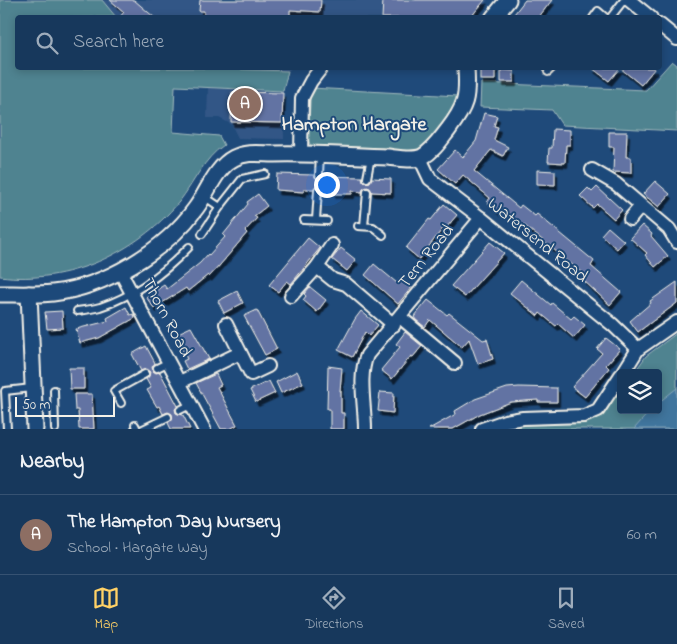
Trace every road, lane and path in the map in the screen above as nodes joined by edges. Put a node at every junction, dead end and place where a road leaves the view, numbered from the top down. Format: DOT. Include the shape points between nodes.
graph roads {
  1 [pos="507,0"];
  2 [pos="624,0"];
  3 [pos="629,0"];
  4 [pos="495,15"];
  5 [pos="611,15"];
  6 [pos="647,15"];
  7 [pos="662,27"];
  8 [pos="677,39"];
  9 [pos="319,70"];
  10 [pos="466,70"];
  11 [pos="301,153"];
  12 [pos="320,153"];
  13 [pos="371,157"];
  14 [pos="420,158"];
  15 [pos="592,170"];
  16 [pos="265,174"];
  17 [pos="319,176"];
  18 [pos="367,178"];
  19 [pos="318,190"];
  20 [pos="367,192"];
  21 [pos="204,196"];
  22 [pos="641,206"];
  23 [pos="220,207"];
  24 [pos="481,218"];
  25 [pos="630,219"];
  26 [pos="304,220"];
  27 [pos="316,220"];
  28 [pos="327,221"];
  29 [pos="202,234"];
  30 [pos="383,234"];
  31 [pos="677,242"];
  32 [pos="332,245"];
  33 [pos="189,247"];
  34 [pos="317,267"];
  35 [pos="120,271"];
  36 [pos="132,292"];
  37 [pos="0,294"];
  38 [pos="29,294"];
  39 [pos="291,296"];
  40 [pos="77,311"];
  41 [pos="397,321"];
  42 [pos="677,322"];
  43 [pos="226,324"];
  44 [pos="638,349"];
  45 [pos="240,352"];
  46 [pos="169,362"];
  47 [pos="455,363"];
  48 [pos="268,366"];
  49 [pos="157,368"];
  50 [pos="625,369"];
  51 [pos="145,374"];
  52 [pos="180,382"];
  53 [pos="617,382"];
  54 [pos="32,388"];
  55 [pos="54,390"];
  56 [pos="121,403"];
  57 [pos="168,417"];
  58 [pos="6,429"];
  59 [pos="35,429"];
  60 [pos="54,429"];
  61 [pos="144,429"];
  62 [pos="204,429"];
  63 [pos="365,429"];
  64 [pos="482,429"];
  1 -- 4 [label="street"];
  2 -- 5 [label="lane"];
  3 -- 6 [label="street"];
  7 -- 8 [label="street"];
  9 -- 11 [label="street" via="302,98"];
  10 -- 14 [label="street" via="466,102 462,110 435,147"];
  11 -- 12 [label="street"];
  11 -- 21 [label="street" via="248,153 236,157 225,164"];
  12 -- 13 [label="street"];
  12 -- 17 [label="lane"];
  13 -- 14 [label="street"];
  13 -- 18 [label="lane"];
  14 -- 24 [label="street, Watersend Road" via="430,179"];
  15 -- 22 [label="street" via="616,184"];
  16 -- 23 [label="lane" via="242,180"];
  19 -- 27 [label="lane"];
  20 -- 30 [label="lane" via="361,226 373,227"];
  21 -- 23 [label="lane"];
  21 -- 35 [label="street" via="196,209 155,249"];
  22 -- 25 [label="street"];
  22 -- 31 [label="street" via="669,229"];
  23 -- 29 [label="lane"];
  24 -- 41 [label="street, Tern Road"];
  24 -- 44 [label="street, Watersend Road"];
  26 -- 27 [label="lane"];
  27 -- 28 [label="lane"];
  32 -- 34 [label="street"];
  33 -- 36 [label="lane" via="170,266"];
  34 -- 39 [label="street"];
  34 -- 41 [label="street"];
  35 -- 36 [label="street, Thorn Road"];
  35 -- 38 [label="street" via="77,288"];
  36 -- 40 [label="lane" via="100,307"];
  36 -- 46 [label="street, Thorn Road"];
  37 -- 38 [label="street"];
  38 -- 54 [label="street"];
  41 -- 47 [label="street"];
  41 -- 63 [label="street, Tern Road" via="367,355 363,365"];
  42 -- 44 [label="street"];
  43 -- 45 [label="street"];
  44 -- 50 [label="street"];
  45 -- 48 [label="street" via="251,374"];
  45 -- 52 [label="street, Thorn Road"];
  46 -- 49 [label="lane"];
  46 -- 52 [label="street, Thorn Road"];
  51 -- 56 [label="lane" via="114,390"];
  52 -- 62 [label="street, Thorn Road" via="186,407"];
  53 -- 64 [label="street" via="598,410 584,416 504,420"];
  54 -- 58 [label="lane" via="5,391"];
  54 -- 59 [label="street"];
  55 -- 60 [label="lane"];
  57 -- 61 [label="lane"];
}
